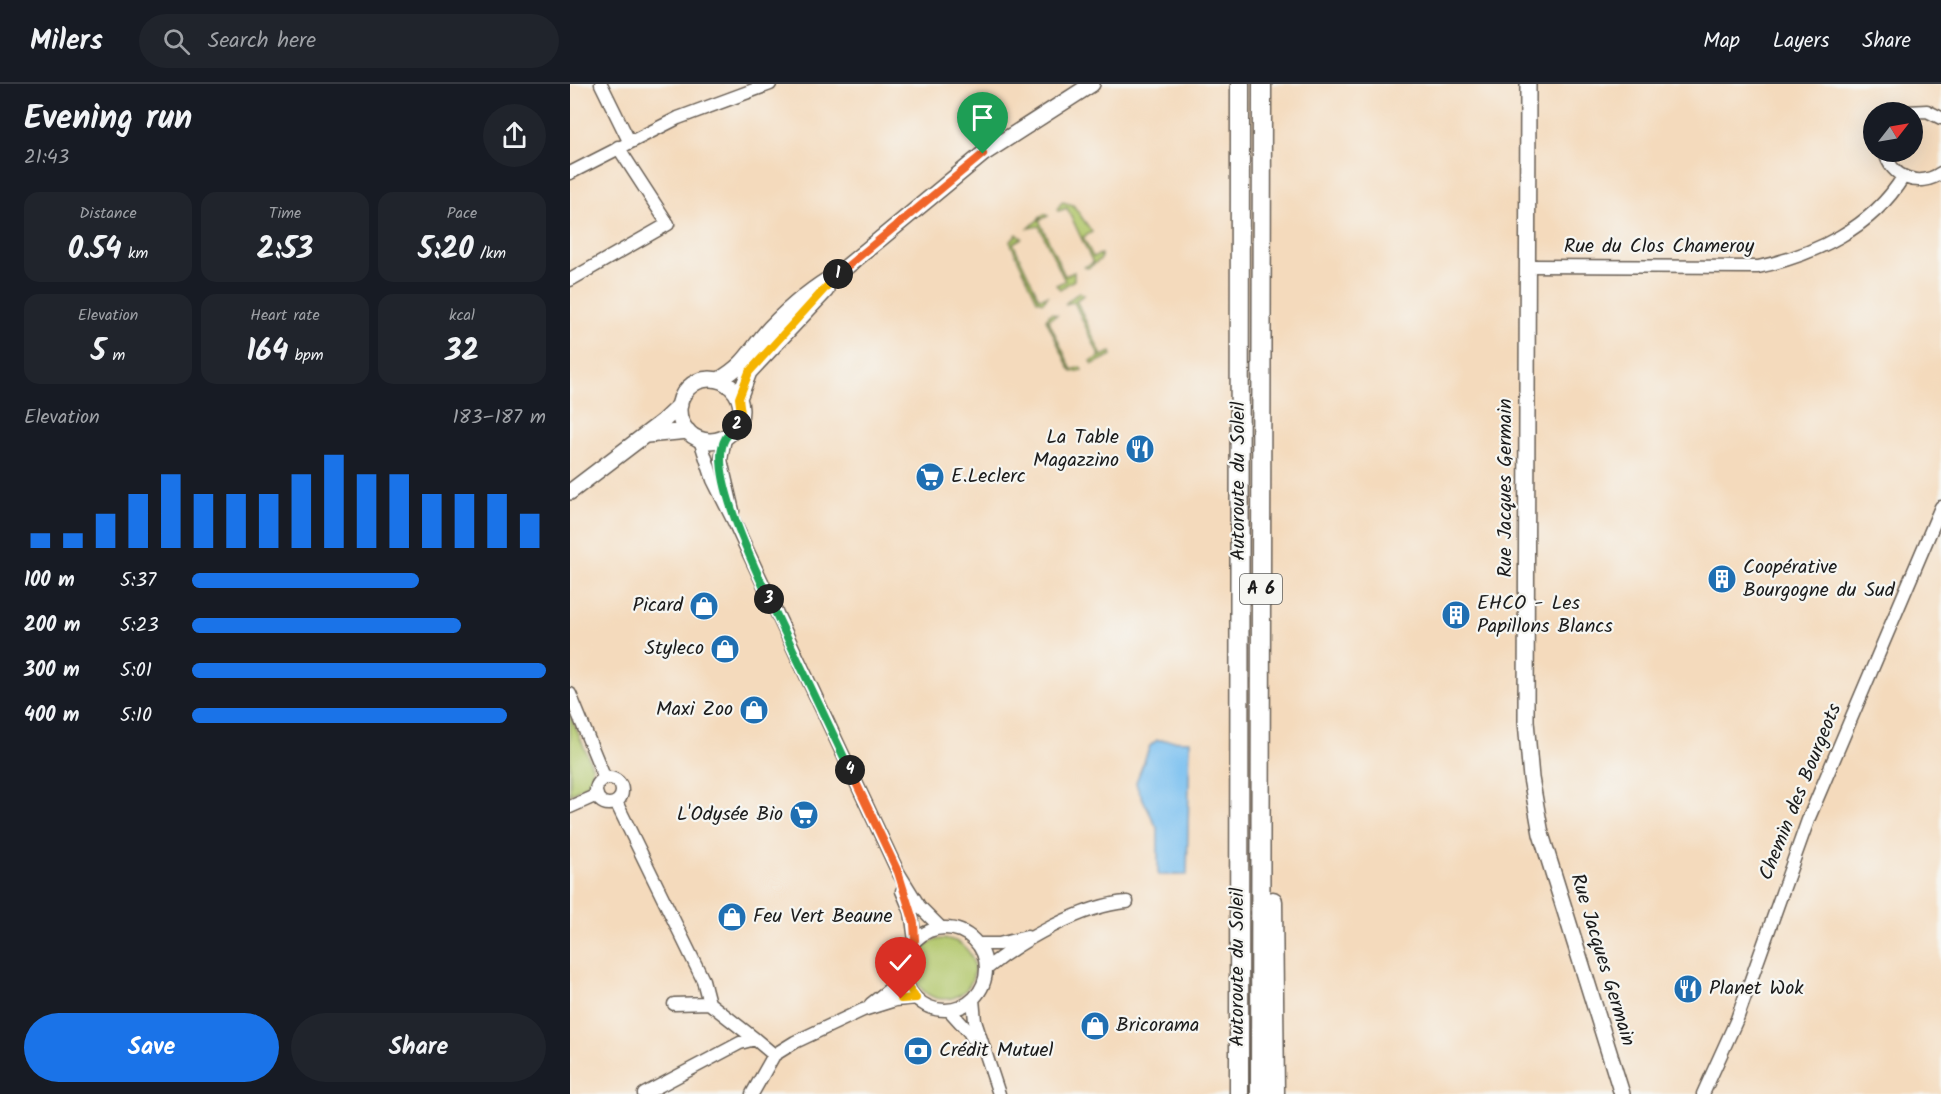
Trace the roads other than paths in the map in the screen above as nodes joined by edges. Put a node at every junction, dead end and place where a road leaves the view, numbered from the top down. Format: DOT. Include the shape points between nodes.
graph roads {
  1 [pos="601,84"];
  2 [pos="770,84"];
  3 [pos="1092,84"];
  4 [pos="1240,84"];
  5 [pos="1262,84"];
  6 [pos="1528,84"];
  7 [pos="1923,111"];
  8 [pos="1941,118"];
  9 [pos="624,144"];
  10 [pos="1889,162"];
  11 [pos="570,173"];
  12 [pos="1941,173"];
  13 [pos="1903,177"];
  14 [pos="1528,266"];
  15 [pos="570,280"];
  16 [pos="768,335"];
  17 [pos="718,380"];
  18 [pos="739,398"];
  19 [pos="680,405"];
  20 [pos="644,435"];
  21 [pos="694,436"];
  22 [pos="725,438"];
  23 [pos="570,492"];
  24 [pos="1941,507"];
  25 [pos="735,524"];
  26 [pos="570,694"];
  27 [pos="605,779"];
  28 [pos="597,795"];
  29 [pos="616,802"];
  30 [pos="570,807"];
  31 [pos="1261,812"];
  32 [pos="898,872"];
  33 [pos="1127,902"];
  34 [pos="941,928"];
  35 [pos="1031,937"];
  36 [pos="915,940"];
  37 [pos="978,944"];
  38 [pos="904,968"];
  39 [pos="986,969"];
  40 [pos="916,998"];
  41 [pos="973,999"];
  42 [pos="674,1004"];
  43 [pos="709,1004"];
  44 [pos="863,1010"];
  45 [pos="950,1010"];
  46 [pos="755,1039"];
  47 [pos="774,1055"];
  48 [pos="988,1065"];
  49 [pos="644,1094"];
  50 [pos="752,1094"];
  51 [pos="999,1094"];
  52 [pos="1239,1094"];
  53 [pos="1260,1094"];
  54 [pos="1275,1094"];
  55 [pos="1622,1094"];
  56 [pos="1703,1094"];
  1 -- 9 [label="street"];
  2 -- 9 [label="street" via="702,108"];
  3 -- 16 [label="main road" via="983,154 824,282"];
  4 -- 52 [label="highway, Autoroute du Soleil / A 6"];
  5 -- 31 [label="highway, Autoroute du Soleil / A 6"];
  6 -- 14 [label="main road, Rue Jacques Germain"];
  7 -- 8 [label="street"];
  9 -- 11 [label="street"];
  9 -- 15 [label="street" via="668,224"];
  10 -- 13 [label="street"];
  12 -- 13 [label="street" via="1920,181"];
  13 -- 14 [label="street, Rue du Clos Chameroy" via="1866,219 1817,250 1788,261 1758,267"];
  14 -- 55 [label="main road, Rue Jacques Germain" via="1526,721 1530,778 1541,834"];
  16 -- 17 [label="main road" via="741,366"];
  16 -- 18 [label="main road"];
  17 -- 18 [label="main road" via="731,387"];
  17 -- 19 [label="main road" via="700,381 692,386"];
  18 -- 22 [label="main road" via="739,421"];
  19 -- 20 [label="main road"];
  19 -- 21 [label="main road" via="680,418"];
  20 -- 21 [label="main road"];
  20 -- 23 [label="main road"];
  21 -- 22 [label="main road" via="709,441"];
  21 -- 25 [label="street"];
  22 -- 25 [label="street" via="721,460"];
  24 -- 56 [label="street, Chemin des Bourgeots" via="1808,820 1737,1019"];
  25 -- 32 [label="street"];
  26 -- 27 [label="street"];
  27 -- 28 [label="street" via="598,785"];
  27 -- 29 [label="street" via="613,779 621,788"];
  28 -- 29 [label="street" via="603,803"];
  28 -- 30 [label="street"];
  29 -- 43 [label="street" via="703,980"];
  31 -- 53 [label="highway, Autoroute du Soleil / A 6"];
  31 -- 54 [label="highway" via="1272,855"];
  32 -- 34 [label="street" via="919,906"];
  32 -- 36 [label="street" via="914,923"];
  33 -- 35 [label="street" via="1098,909"];
  34 -- 36 [label="street"];
  34 -- 37 [label="street" via="961,931"];
  35 -- 37 [label="street"];
  35 -- 39 [label="street"];
  36 -- 38 [label="street" via="905,957"];
  37 -- 39 [label="street"];
  38 -- 40 [label="street" via="909,989"];
  38 -- 44 [label="street" via="890,989"];
  39 -- 41 [label="street"];
  40 -- 44 [label="street"];
  40 -- 45 [label="street" via="937,1010"];
  41 -- 45 [label="street"];
  41 -- 48 [label="street"];
  42 -- 43 [label="street"];
  43 -- 46 [label="street"];
  44 -- 47 [label="street"];
  45 -- 48 [label="street" via="969,1032"];
  46 -- 47 [label="street"];
  46 -- 49 [label="street" via="740,1043"];
  47 -- 50 [label="street"];
  48 -- 51 [label="street"];
}
